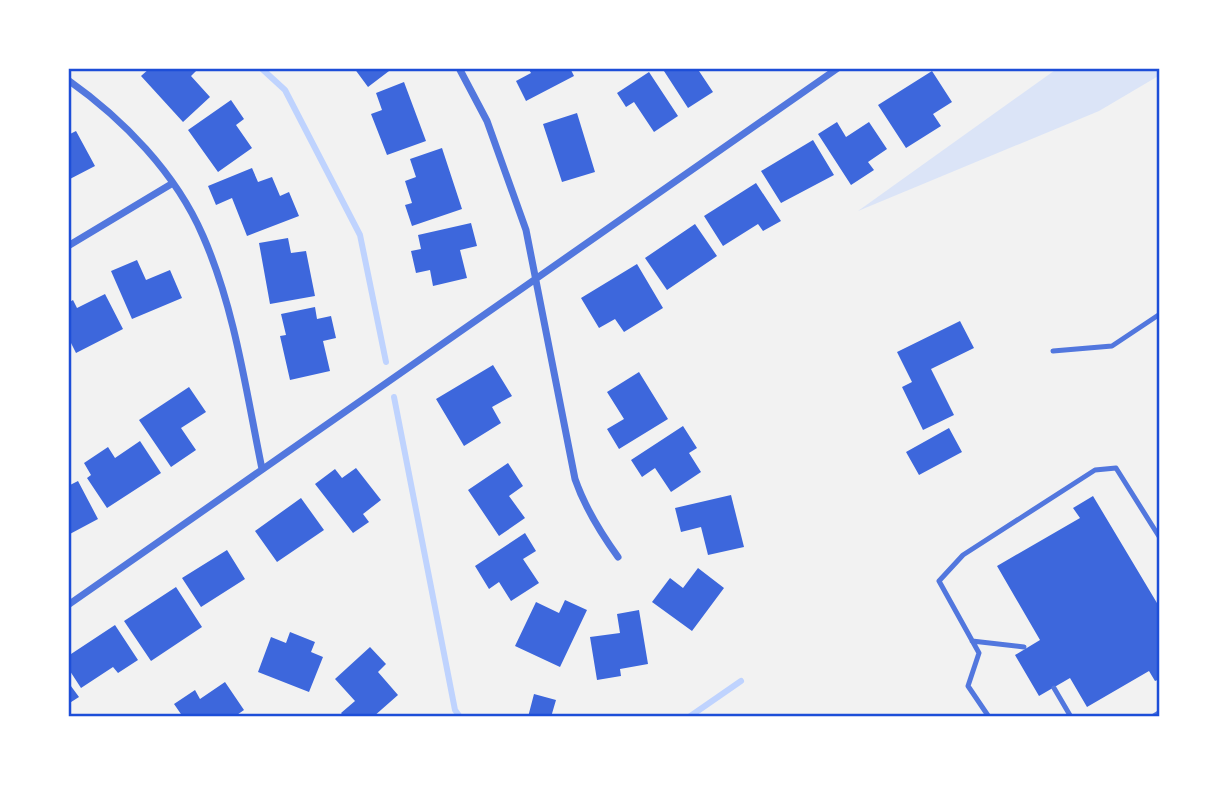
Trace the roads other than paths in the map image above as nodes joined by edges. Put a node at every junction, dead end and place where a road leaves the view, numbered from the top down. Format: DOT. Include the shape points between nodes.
graph roads {
  1 [pos="459,68"];
  2 [pos="838,68"];
  3 [pos="68,80"];
  4 [pos="173,183"];
  5 [pos="68,246"];
  6 [pos="536,278"];
  7 [pos="1160,314"];
  8 [pos="1053,351"];
  9 [pos="262,469"];
  10 [pos="1160,538"];
  11 [pos="618,556"];
  12 [pos="68,605"];
  13 [pos="972,640"];
  14 [pos="1024,647"];
  15 [pos="1054,688"];
  16 [pos="1160,712"];
  17 [pos="989,717"];
  18 [pos="1071,717"];
  19 [pos="1152,717"];
  1 -- 6 [label="street" via="487,121 526,230"];
  2 -- 6 [label="street"];
  3 -- 4 [label="street" via="133,136"];
  4 -- 5 [label="street"];
  4 -- 9 [label="street" via="203,236 231,320"];
  6 -- 9 [label="street"];
  6 -- 11 [label="street" via="575,479 601,535"];
  7 -- 8 [label="lane" via="1112,346"];
  9 -- 12 [label="street"];
  10 -- 13 [label="lane" via="1116,468 1095,470 963,555 939,581"];
  13 -- 14 [label="lane"];
  13 -- 17 [label="lane" via="979,653 968,686"];
  15 -- 18 [label="lane"];
  16 -- 19 [label="lane"];
}
